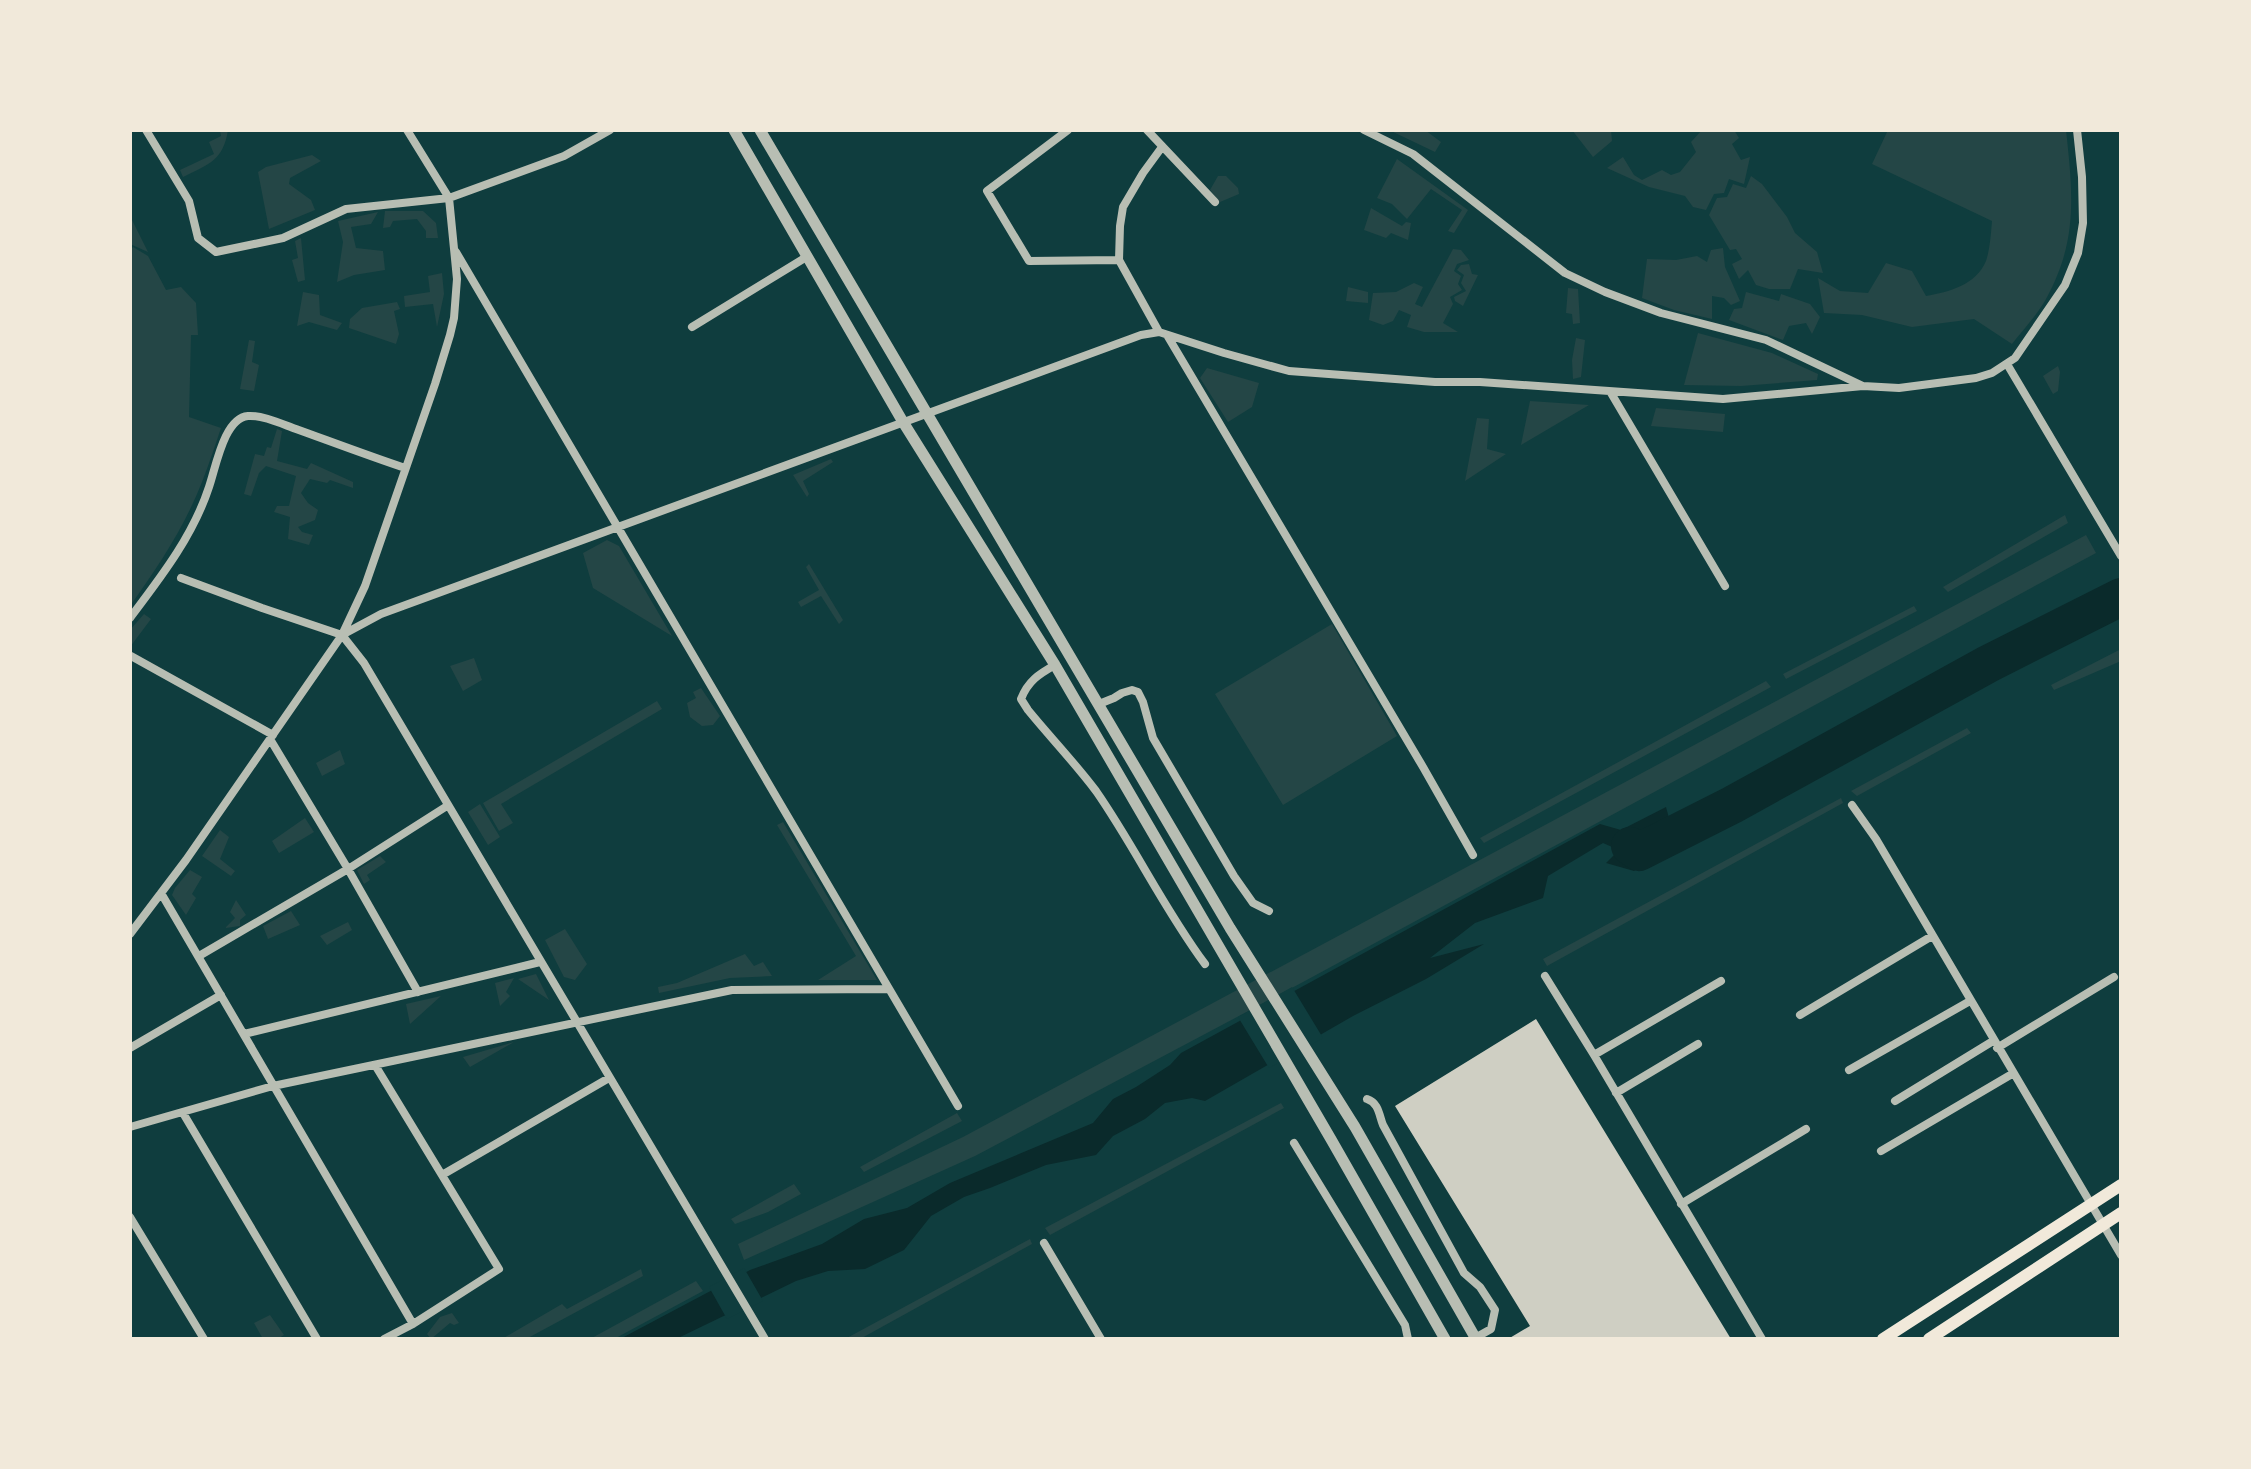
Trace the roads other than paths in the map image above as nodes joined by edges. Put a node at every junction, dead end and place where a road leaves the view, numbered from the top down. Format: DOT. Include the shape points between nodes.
graph roads {
  1 [pos="146,130"];
  2 [pos="407,130"];
  3 [pos="610,130"];
  4 [pos="734,130"];
  5 [pos="760,130"];
  6 [pos="1068,130"];
  7 [pos="1147,130"];
  8 [pos="1364,130"];
  9 [pos="2077,130"];
  10 [pos="1162,147"];
  11 [pos="449,198"];
  12 [pos="1215,202"];
  13 [pos="456,252"];
  14 [pos="808,256"];
  15 [pos="1119,260"];
  16 [pos="692,327"];
  17 [pos="1163,333"];
  18 [pos="2007,364"];
  19 [pos="1863,386"];
  20 [pos="1611,393"];
  21 [pos="927,413"];
  22 [pos="903,422"];
  23 [pos="405,468"];
  24 [pos="619,528"];
  25 [pos="2121,556"];
  26 [pos="181,578"];
  27 [pos="1725,586"];
  28 [pos="130,618"];
  29 [pos="342,635"];
  30 [pos="131,656"];
  31 [pos="1055,665"];
  32 [pos="1099,704"];
  33 [pos="272,737"];
  34 [pos="1852,805"];
  35 [pos="447,806"];
  36 [pos="1473,855"];
  37 [pos="348,869"];
  38 [pos="161,893"];
  39 [pos="1269,911"];
  40 [pos="130,934"];
  41 [pos="1932,936"];
  42 [pos="199,956"];
  43 [pos="540,962"];
  44 [pos="1205,964"];
  45 [pos="1545,976"];
  46 [pos="2114,977"];
  47 [pos="1721,981"];
  48 [pos="889,989"];
  49 [pos="418,992"];
  50 [pos="221,995"];
  51 [pos="1970,1001"];
  52 [pos="1800,1015"];
  53 [pos="575,1022"];
  54 [pos="244,1034"];
  55 [pos="1698,1044"];
  56 [pos="1995,1044"];
  57 [pos="130,1048"];
  58 [pos="1594,1055"];
  59 [pos="375,1065"];
  60 [pos="1849,1070"];
  61 [pos="2012,1074"];
  62 [pos="609,1078"];
  63 [pos="273,1086"];
  64 [pos="1616,1093"];
  65 [pos="1367,1099"];
  66 [pos="1895,1101"];
  67 [pos="958,1106"];
  68 [pos="183,1113"];
  69 [pos="130,1127"];
  70 [pos="1806,1129"];
  71 [pos="1294,1143"];
  72 [pos="1881,1151"];
  73 [pos="442,1175"];
  74 [pos="2121,1185"];
  75 [pos="1681,1204"];
  76 [pos="2090,1205"];
  77 [pos="2121,1213"];
  78 [pos="130,1217"];
  79 [pos="2103,1224"];
  80 [pos="1044,1243"];
  81 [pos="2121,1255"];
  82 [pos="413,1324"];
  83 [pos="204,1339"];
  84 [pos="317,1339"];
  85 [pos="384,1339"];
  86 [pos="765,1339"];
  87 [pos="1101,1339"];
  88 [pos="1408,1339"];
  89 [pos="1445,1339"];
  90 [pos="1475,1339"];
  91 [pos="1762,1339"];
  92 [pos="1883,1339"];
  93 [pos="1929,1339"];
  1 -- 11 [label="street" via="189,201 198,238 216,252 283,238 346,209"];
  2 -- 11 [label="street"];
  3 -- 11 [label="street" via="564,156"];
  4 -- 14 [label="street"];
  5 -- 21 [label="street"];
  6 -- 15 [label="street" via="987,191 1029,261"];
  7 -- 10 [label="street"];
  8 -- 19 [label="street" via="1413,154 1565,273 1661,313 1766,340"];
  9 -- 18 [label="street" via="2083,223 2078,253 2065,285"];
  10 -- 12 [label="street"];
  10 -- 15 [label="street" via="1123,207"];
  11 -- 13 [label="street"];
  13 -- 23 [label="street" via="450,335"];
  13 -- 24 [label="street"];
  14 -- 16 [label="street"];
  14 -- 22 [label="street"];
  15 -- 17 [label="street"];
  17 -- 20 [label="street" via="1289,371"];
  17 -- 21 [label="street" via="1141,335"];
  17 -- 36 [label="street"];
  18 -- 19 [label="street" via="1961,381"];
  18 -- 25 [label="street"];
  19 -- 20 [label="street" via="1759,398"];
  20 -- 27 [label="street"];
  21 -- 22 [label="street"];
  21 -- 32 [label="street"];
  22 -- 24 [label="street"];
  22 -- 31 [label="street"];
  23 -- 28 [label="street" via="278,423 238,418 229,427 193,528"];
  23 -- 29 [label="street" via="365,586"];
  24 -- 29 [label="street" via="381,614"];
  24 -- 48 [label="street"];
  26 -- 29 [label="street"];
  29 -- 33 [label="street"];
  29 -- 35 [label="street" via="364,663"];
  30 -- 33 [label="street"];
  31 -- 44 [label="street" via="1035,677 1021,699 1095,790"];
  31 -- 89 [label="street"];
  32 -- 39 [label="street" via="1138,692 1153,738 1252,908"];
  32 -- 90 [label="street" via="1355,1127"];
  33 -- 37 [label="street"];
  33 -- 38 [label="street"];
  34 -- 41 [label="street"];
  35 -- 37 [label="street"];
  35 -- 43 [label="street"];
  37 -- 42 [label="street"];
  37 -- 49 [label="street"];
  38 -- 40 [label="street"];
  38 -- 42 [label="street"];
  41 -- 51 [label="street"];
  41 -- 52 [label="street"];
  42 -- 50 [label="street"];
  43 -- 49 [label="street"];
  43 -- 53 [label="street"];
  45 -- 58 [label="street"];
  46 -- 56 [label="street"];
  47 -- 58 [label="street"];
  48 -- 53 [label="street" via="732,990"];
  48 -- 67 [label="street"];
  49 -- 54 [label="street"];
  50 -- 54 [label="street"];
  50 -- 57 [label="street"];
  51 -- 56 [label="street"];
  51 -- 60 [label="street"];
  53 -- 59 [label="street"];
  53 -- 62 [label="street"];
  54 -- 63 [label="street"];
  55 -- 64 [label="street"];
  56 -- 61 [label="street"];
  56 -- 66 [label="street"];
  58 -- 64 [label="street"];
  59 -- 63 [label="street"];
  59 -- 73 [label="street"];
  61 -- 72 [label="street"];
  61 -- 76 [label="street"];
  62 -- 73 [label="street"];
  62 -- 86 [label="street"];
  63 -- 68 [label="street"];
  63 -- 82 [label="street"];
  64 -- 75 [label="street"];
  65 -- 90 [label="street" via="1378,1107 1464,1273 1495,1310 1491,1329"];
  68 -- 69 [label="street"];
  68 -- 84 [label="street"];
  70 -- 75 [label="street"];
  71 -- 88 [label="street" via="1405,1325"];
  73 -- 82 [label="street" via="499,1269"];
  74 -- 76 [label="main road"];
  75 -- 91 [label="street"];
  76 -- 79 [label="street"];
  76 -- 92 [label="main road"];
  77 -- 79 [label="main road"];
  78 -- 83 [label="street"];
  79 -- 81 [label="street"];
  79 -- 93 [label="main road"];
  80 -- 87 [label="street"];
  82 -- 85 [label="street"];
}
